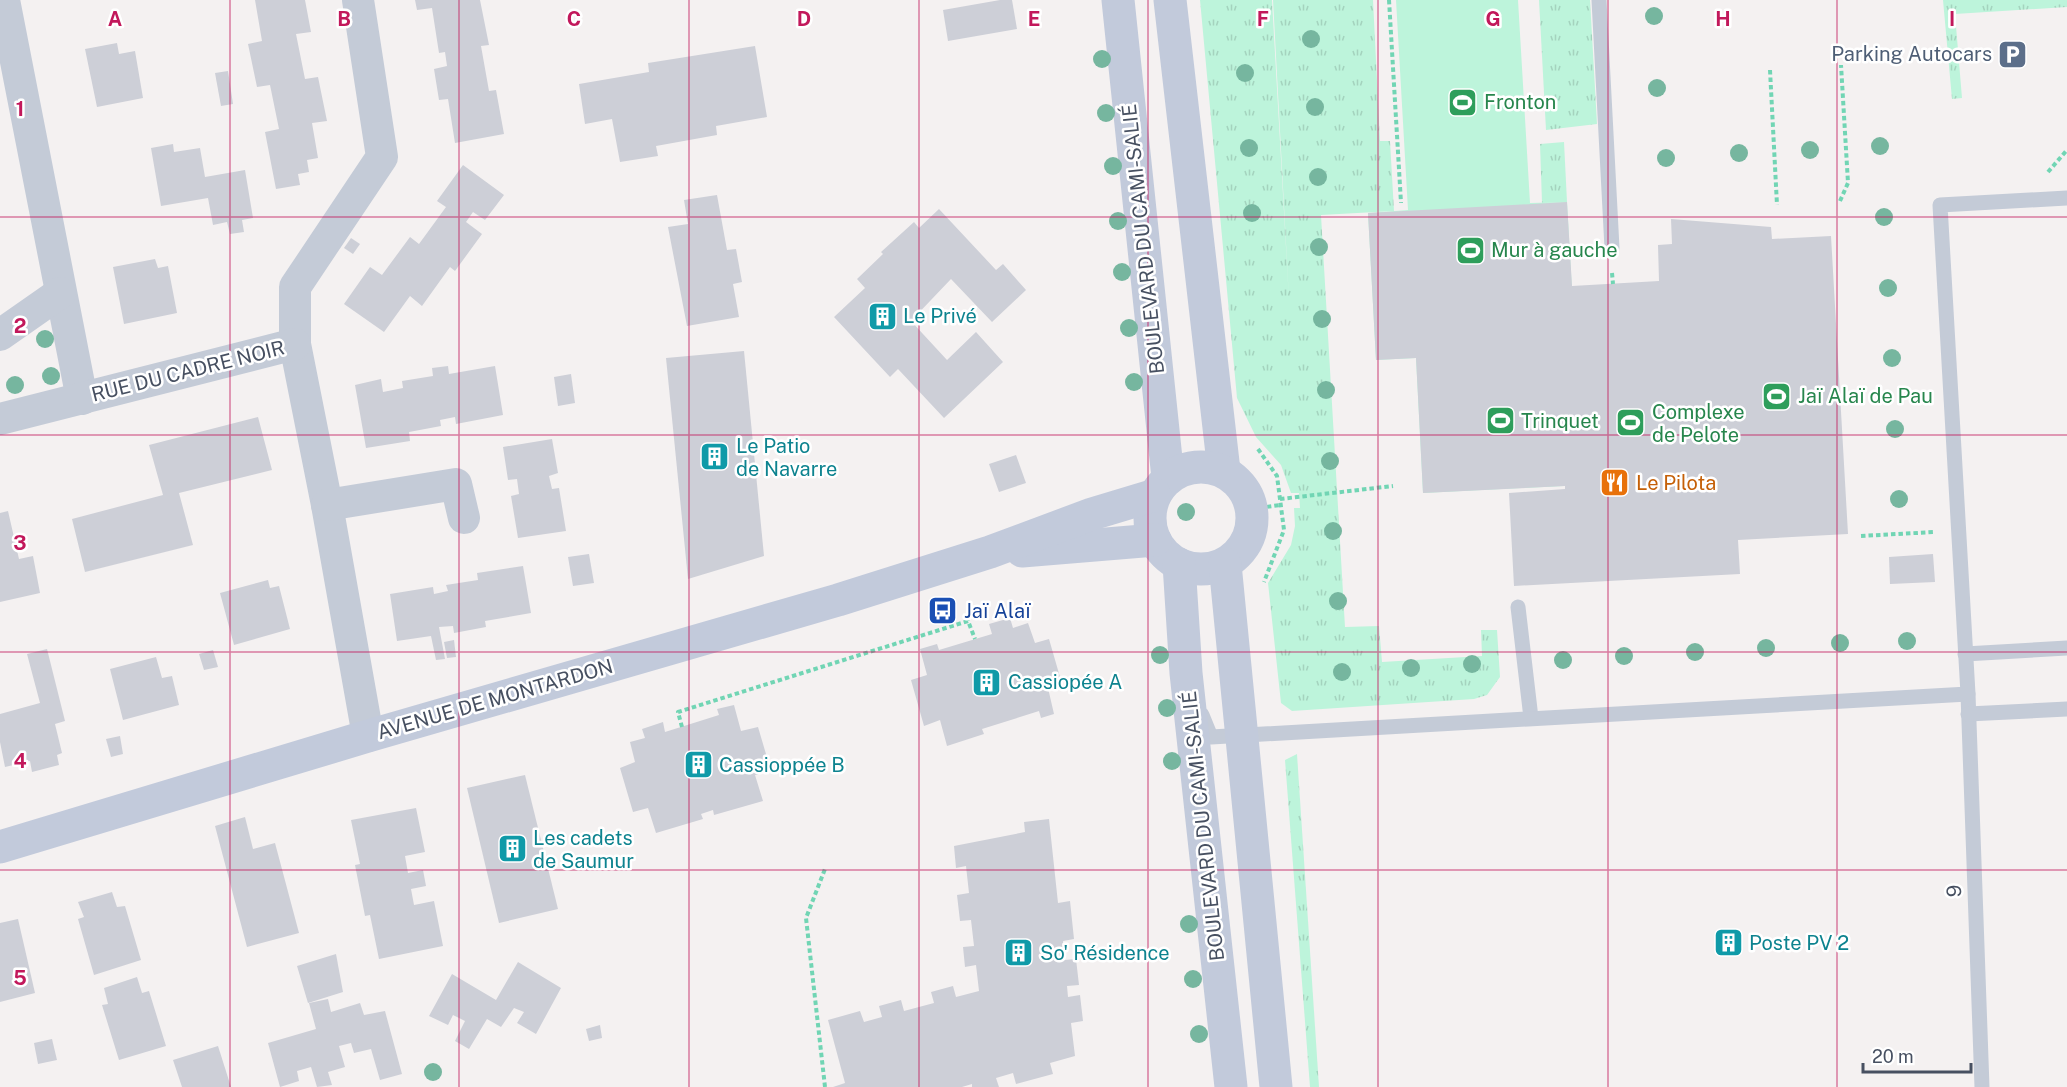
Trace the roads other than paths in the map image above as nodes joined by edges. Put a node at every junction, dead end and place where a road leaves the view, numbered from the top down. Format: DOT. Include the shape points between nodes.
graph roads {
  1 [pos="4,0"];
  2 [pos="358,0"];
  3 [pos="1118,0"];
  4 [pos="1170,0"];
  5 [pos="1599,0"];
  6 [pos="2067,198"];
  7 [pos="1612,248"];
  8 [pos="60,293"];
  9 [pos="0,335"];
  10 [pos="295,344"];
  11 [pos="82,399"];
  12 [pos="0,418"];
  13 [pos="1224,471"];
  14 [pos="1162,487"];
  15 [pos="327,505"];
  16 [pos="464,518"];
  17 [pos="1155,540"];
  18 [pos="990,552"];
  19 [pos="1179,564"];
  20 [pos="1225,564"];
  21 [pos="1518,607"];
  22 [pos="2067,648"];
  23 [pos="1965,654"];
  24 [pos="1186,673"];
  25 [pos="1968,694"];
  26 [pos="2067,709"];
  27 [pos="1968,714"];
  28 [pos="1531,718"];
  29 [pos="1241,734"];
  30 [pos="368,736"];
  31 [pos="0,847"];
  32 [pos="1231,1087"];
  33 [pos="1276,1087"];
  34 [pos="1982,1087"];
  1 -- 8 [label="street, RUE DU CADRE NOIR"];
  2 -- 10 [label="street" via="382,157 295,287"];
  3 -- 14 [label="street, BOULEVARD DU CAMI-SALIÉ"];
  4 -- 13 [label="street"];
  5 -- 7 [label="lane"];
  6 -- 23 [label="lane, 9" via="1940,205"];
  8 -- 9 [label="street"];
  8 -- 11 [label="street, RUE DU CADRE NOIR"];
  10 -- 11 [label="street, RUE DU CADRE NOIR"];
  10 -- 15 [label="street"];
  11 -- 12 [label="street, RUE DU CADRE NOIR"];
  13 -- 14 [label="street" via="1195,466"];
  13 -- 20 [label="street" via="1247,493 1271,504 1253,525 1248,541"];
  14 -- 17 [label="street" via="1150,510"];
  14 -- 18 [label="street, AVENUE DE MONTARDON"];
  15 -- 16 [label="street" via="456,484"];
  15 -- 30 [label="street"];
  17 -- 18 [label="street, AVENUE DE MONTARDON"];
  17 -- 19 [label="street"];
  18 -- 30 [label="street, AVENUE DE MONTARDON"];
  19 -- 20 [label="street" via="1194,569"];
  19 -- 24 [label="street, BOULEVARD DU CAMI-SALIÉ"];
  20 -- 29 [label="street"];
  21 -- 28 [label="lane"];
  22 -- 23 [label="lane"];
  23 -- 25 [label="lane, 9"];
  24 -- 29 [label="lane" via="1211,736"];
  24 -- 32 [label="street, BOULEVARD DU CAMI-SALIÉ"];
  25 -- 27 [label="lane, 9"];
  25 -- 28 [label="lane"];
  26 -- 27 [label="lane"];
  27 -- 34 [label="lane, 9"];
  28 -- 29 [label="lane"];
  29 -- 33 [label="street"];
  30 -- 31 [label="street, AVENUE DE MONTARDON"];
}
